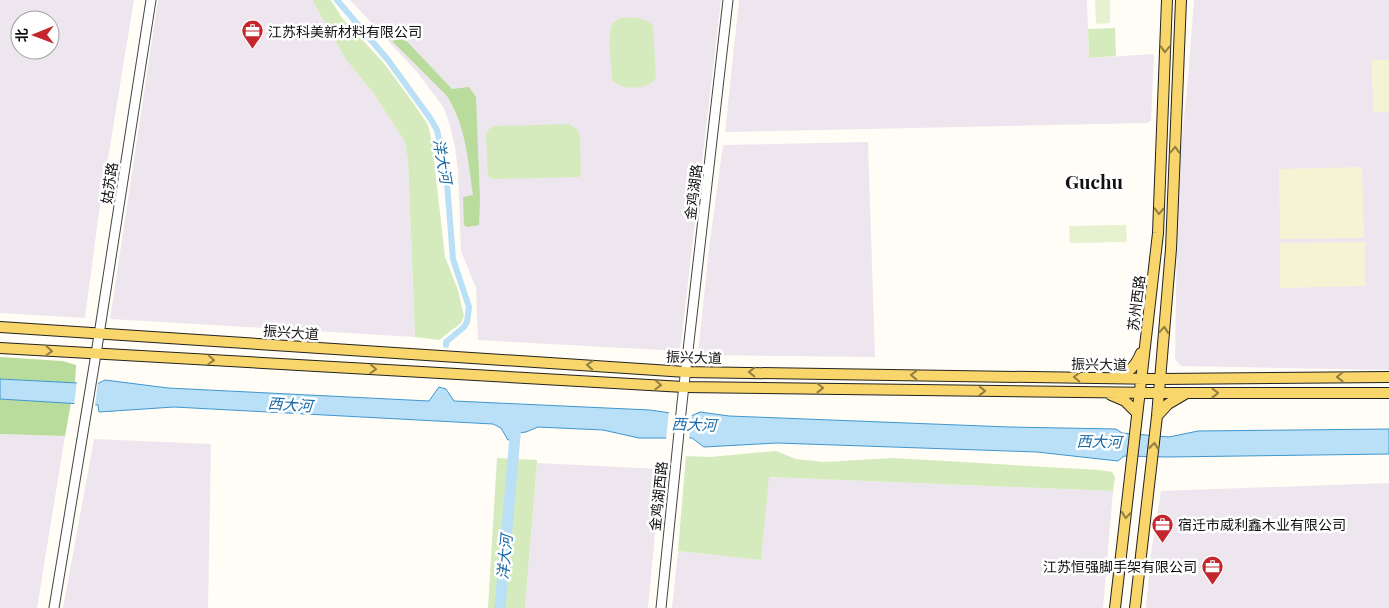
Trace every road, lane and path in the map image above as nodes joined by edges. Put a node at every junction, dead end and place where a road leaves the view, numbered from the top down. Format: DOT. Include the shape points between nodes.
graph roads {
  1 [pos="151,0"];
  2 [pos="728,0"];
  3 [pos="1167,0"];
  4 [pos="1182,0"];
  5 [pos="0,327"];
  6 [pos="99,333"];
  7 [pos="1145,340"];
  8 [pos="0,348"];
  9 [pos="96,354"];
  10 [pos="1144,354"];
  11 [pos="1162,357"];
  12 [pos="686,372"];
  13 [pos="1389,376"];
  14 [pos="1103,378"];
  15 [pos="1141,378"];
  16 [pos="1161,378"];
  17 [pos="1182,378"];
  18 [pos="684,386"];
  19 [pos="1096,392"];
  20 [pos="1139,393"];
  21 [pos="1160,393"];
  22 [pos="1187,393"];
  23 [pos="1389,394"];
  24 [pos="1137,417"];
  25 [pos="1157,419"];
  26 [pos="54,608"];
  27 [pos="661,608"];
  28 [pos="1115,608"];
  29 [pos="1135,608"];
  1 -- 6 [label="street, 姑苏路"];
  2 -- 12 [label="street, 金鸡湖路"];
  3 -- 7 [label="main road, 苏州西路, one-way" via="1158,233"];
  11 -- 4 [label="main road, one-way" via="1171,249"];
  5 -- 6 [label="main road, 振兴大道"];
  6 -- 9 [label="street, 姑苏路"];
  12 -- 6 [label="main road, 振兴大道, one-way"];
  7 -- 10 [label="main road, 苏州西路"];
  7 -- 14 [label="main road" via="1132,369 1122,375"];
  8 -- 9 [label="main road, 振兴大道, one-way"];
  9 -- 18 [label="main road, 振兴大道, one-way"];
  9 -- 26 [label="street, 姑苏路"];
  10 -- 11 [label="main road"];
  10 -- 15 [label="main road, 苏州西路"];
  11 -- 16 [label="main road"];
  11 -- 17 [label="main road" via="1168,370"];
  14 -- 12 [label="main road, 振兴大道, one-way"];
  12 -- 18 [label="street, 金鸡湖路"];
  13 -- 17 [label="main road, 振兴大道, one-way"];
  14 -- 15 [label="main road, 振兴大道"];
  15 -- 16 [label="main road, 振兴大道"];
  15 -- 20 [label="main road, 苏州西路"];
  16 -- 17 [label="main road, 振兴大道"];
  16 -- 21 [label="main road"];
  18 -- 19 [label="main road, 振兴大道, one-way"];
  18 -- 27 [label="street, 金鸡湖西路"];
  19 -- 20 [label="main road, 振兴大道"];
  19 -- 24 [label="main road" via="1118,397 1131,406"];
  20 -- 21 [label="main road, 振兴大道"];
  20 -- 24 [label="main road, 苏州西路"];
  21 -- 22 [label="main road, 振兴大道"];
  21 -- 25 [label="main road"];
  22 -- 23 [label="main road, 振兴大道, one-way"];
  22 -- 25 [label="main road" via="1168,404"];
  24 -- 28 [label="main road, 苏州西路, one-way"];
  29 -- 25 [label="main road, one-way"];
}
